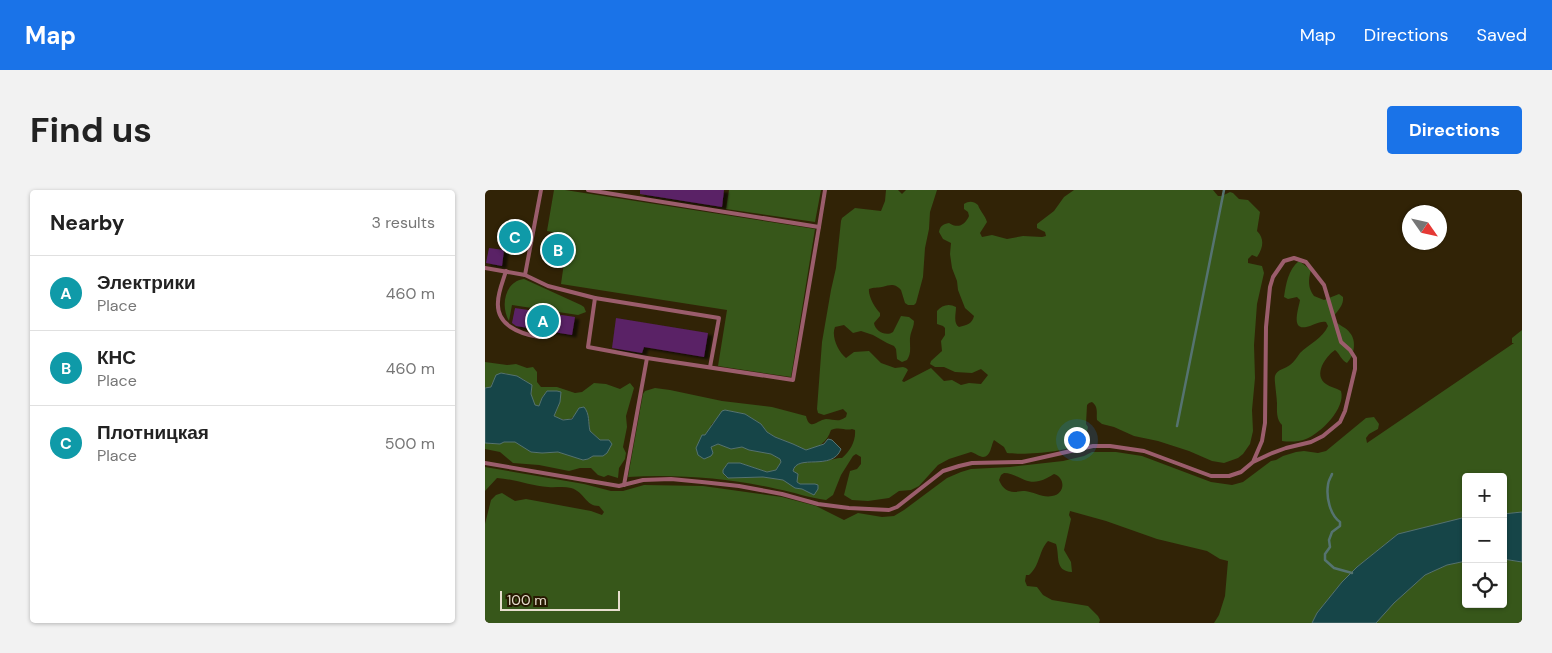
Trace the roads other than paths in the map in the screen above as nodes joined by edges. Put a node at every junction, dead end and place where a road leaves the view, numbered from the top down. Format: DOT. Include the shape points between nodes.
graph roads {
  1 [pos="541,190"];
  2 [pos="588,190"];
  3 [pos="825,190"];
  4 [pos="819,227"];
  5 [pos="485,268"];
  6 [pos="506,271"];
  7 [pos="525,275"];
  8 [pos="595,298"];
  9 [pos="539,337"];
  10 [pos="647,358"];
  11 [pos="711,367"];
  12 [pos="1253,462"];
  13 [pos="485,463"];
  14 [pos="624,485"];
  1 -- 7 [label="lane"];
  2 -- 4 [label="lane"];
  3 -- 4 [label="lane"];
  4 -- 11 [label="lane" via="793,380"];
  5 -- 6 [label="lane"];
  6 -- 7 [label="lane"];
  6 -- 9 [label="lane" via="497,303 499,314 518,332"];
  7 -- 8 [label="lane" via="548,286"];
  8 -- 10 [label="lane" via="588,347"];
  8 -- 11 [label="lane" via="719,318"];
  10 -- 11 [label="lane"];
  10 -- 14 [label="lane"];
  12 -- 12 [label="lane" via="1265,423 1266,327 1270,287 1284,261 1294,258 1306,262 1324,285 1341,342 1355,358 1355,369 1345,411 1333,430 1311,442"];
  12 -- 14 [label="lane" via="1241,472 1217,477 1144,451 1093,446 1022,462 992,462 943,471 889,510 818,504 739,486 671,479 643,480"];
  13 -- 14 [label="lane"];
}
